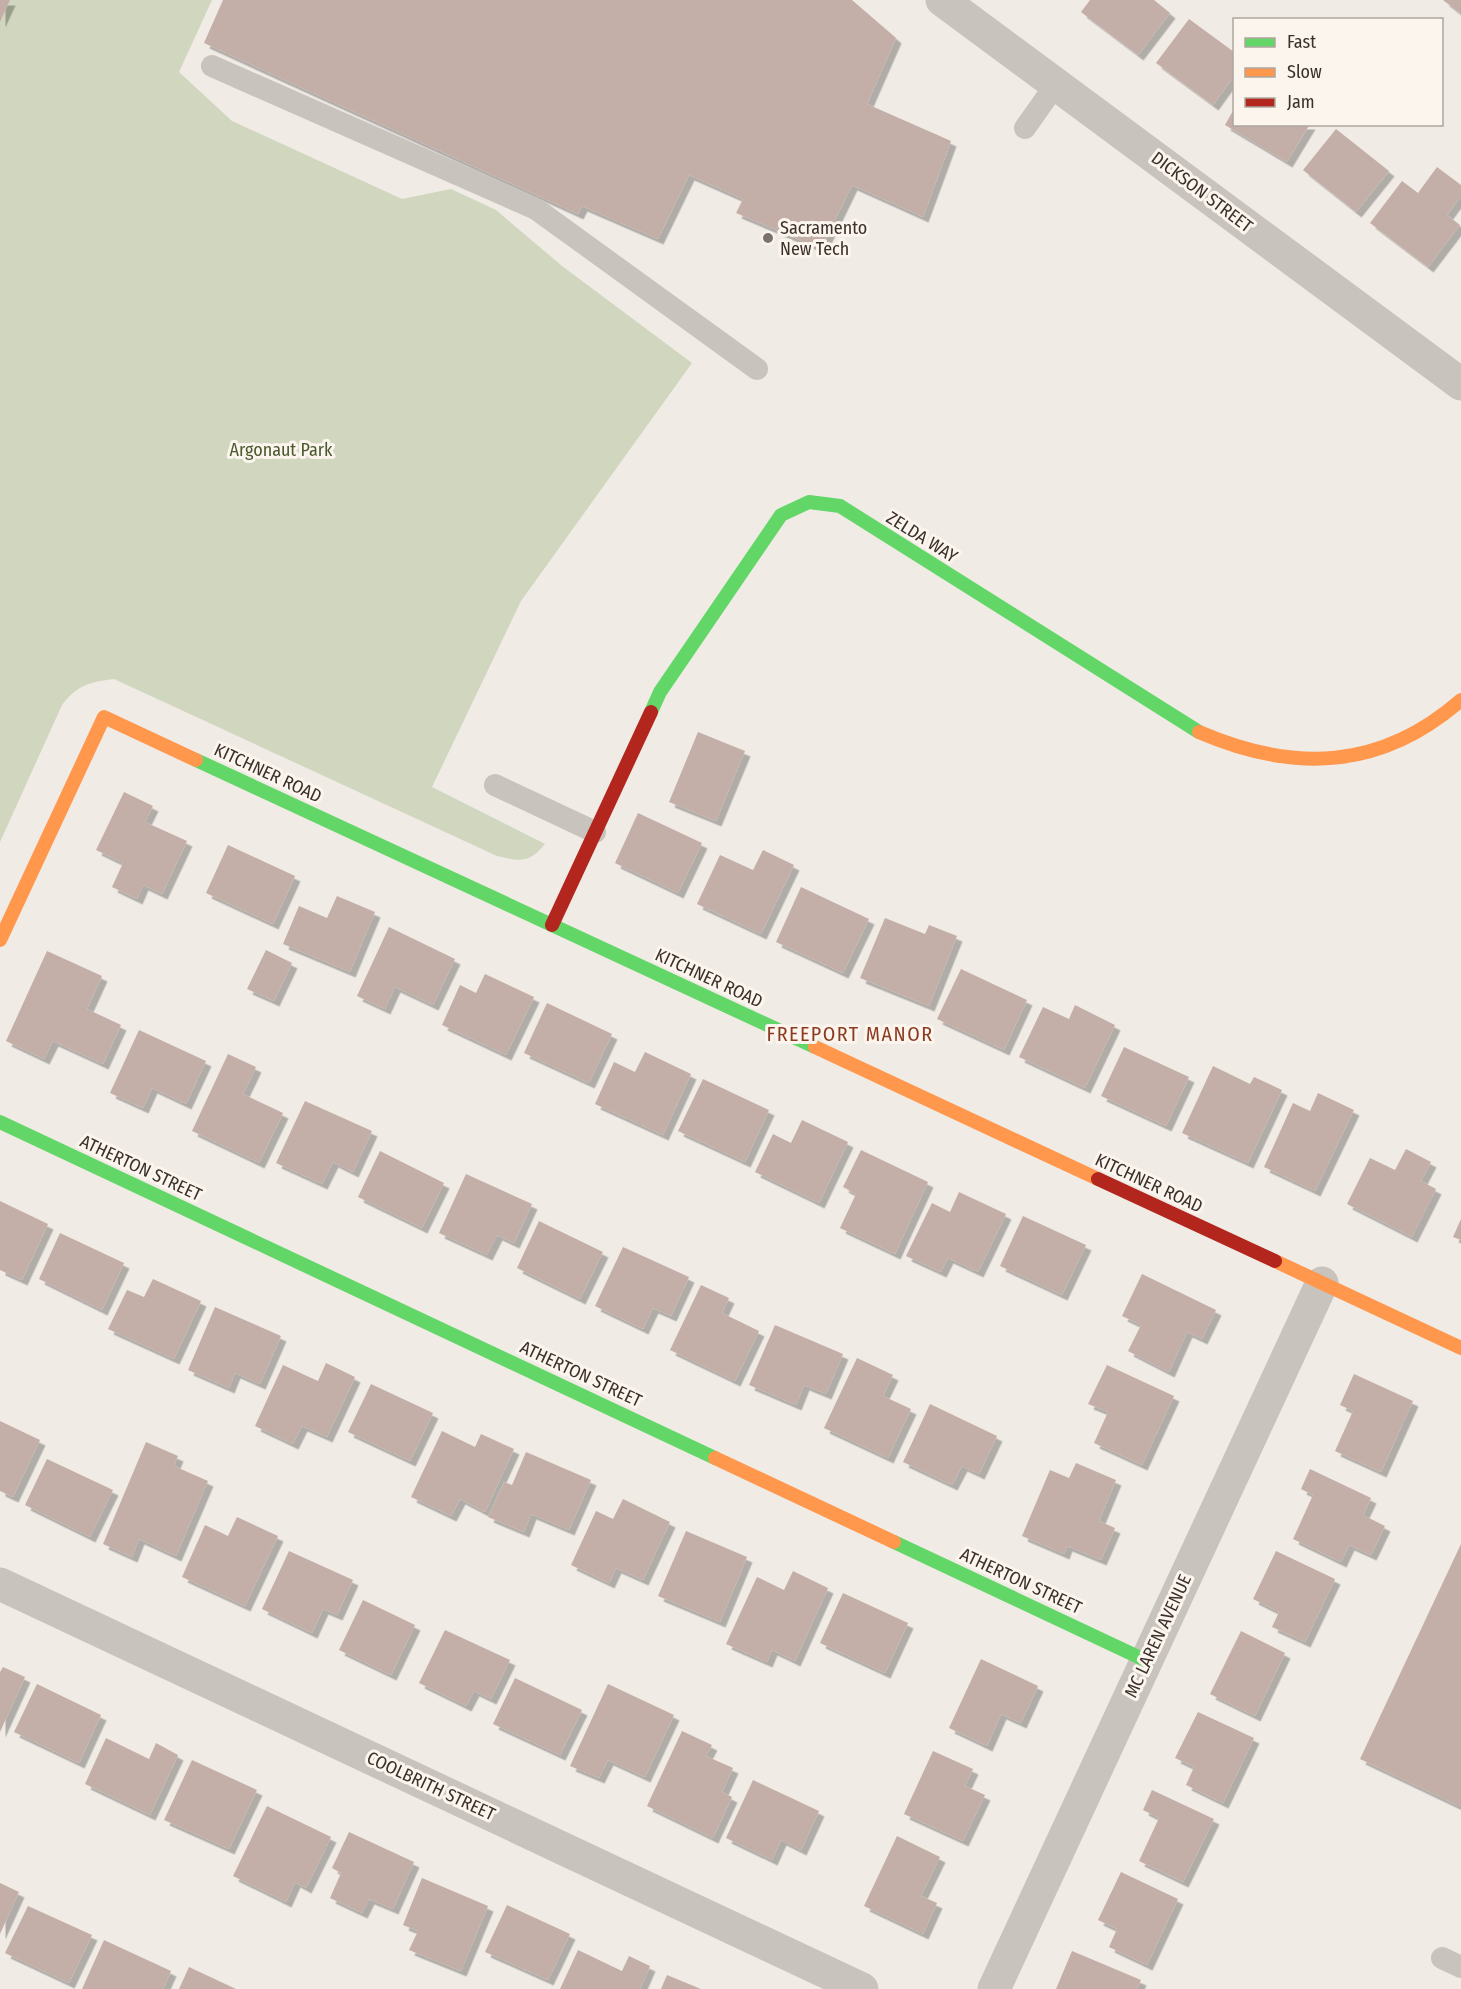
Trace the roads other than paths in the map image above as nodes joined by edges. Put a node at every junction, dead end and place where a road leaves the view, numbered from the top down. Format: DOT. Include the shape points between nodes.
graph roads {
  1 [pos="942,0"];
  2 [pos="212,66"];
  3 [pos="1056,84"];
  4 [pos="1025,128"];
  5 [pos="757,369"];
  6 [pos="1461,384"];
  7 [pos="1461,700"];
  8 [pos="495,785"];
  9 [pos="595,832"];
  10 [pos="552,925"];
  11 [pos="0,940"];
  12 [pos="0,1122"];
  13 [pos="1322,1283"];
  14 [pos="1461,1348"];
  15 [pos="0,1584"];
  16 [pos="1147,1661"];
  17 [pos="862,1989"];
  18 [pos="994,1989"];
  1 -- 3 [label="street, DICKSON STREET"];
  2 -- 5 [label="lane" via="536,209"];
  3 -- 4 [label="lane"];
  3 -- 6 [label="street, DICKSON STREET"];
  7 -- 9 [label="street, ZELDA WAY" via="1430,725 1386,746 1340,758 1283,758 1236,748 1200,732 840,506 809,502 781,514 660,692"];
  8 -- 9 [label="lane"];
  9 -- 10 [label="street, ZELDA WAY"];
  10 -- 11 [label="street, KITCHNER ROAD" via="104,717"];
  10 -- 13 [label="street, KITCHNER ROAD"];
  12 -- 16 [label="street, ATHERTON STREET"];
  13 -- 14 [label="street, KITCHNER ROAD"];
  13 -- 16 [label="street, MC LAREN AVENUE"];
  15 -- 17 [label="street, COOLBRITH STREET"];
  16 -- 18 [label="street, MC LAREN AVENUE"];
}
